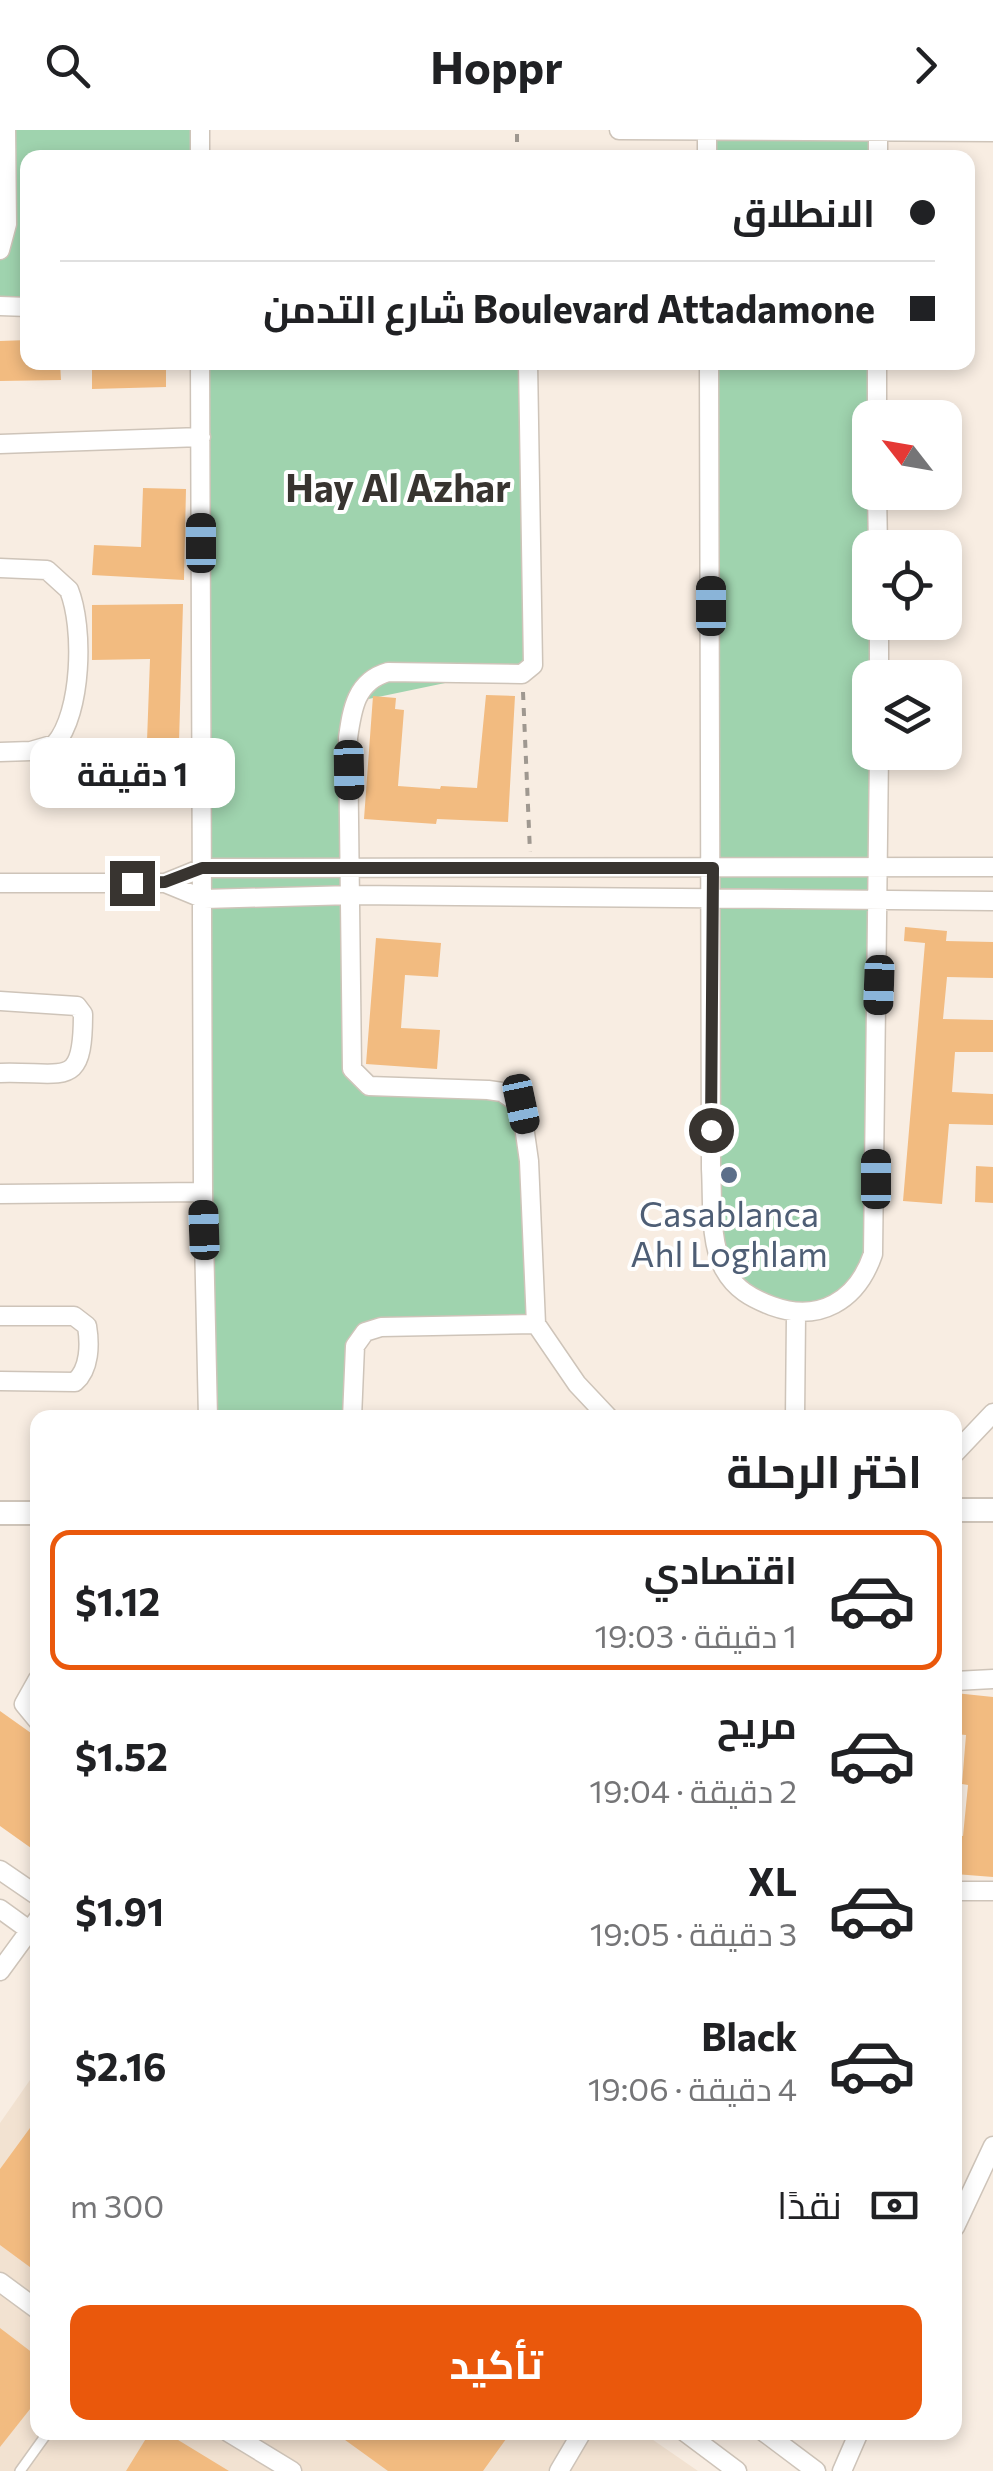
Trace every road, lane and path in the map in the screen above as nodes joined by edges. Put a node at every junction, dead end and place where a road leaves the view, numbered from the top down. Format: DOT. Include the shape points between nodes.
graph roads {
  1 [pos="6,130"];
  2 [pos="619,130"];
  3 [pos="878,130"];
  4 [pos="965,131"];
  5 [pos="707,132"];
  6 [pos="993,132"];
  7 [pos="0,250"];
  8 [pos="200,370"];
  9 [pos="528,370"];
  10 [pos="709,370"];
  11 [pos="877,370"];
  12 [pos="877,400"];
  13 [pos="201,438"];
  14 [pos="0,444"];
  15 [pos="0,568"];
  16 [pos="522,674"];
  17 [pos="0,752"];
  18 [pos="879,770"];
  19 [pos="352,866"];
  20 [pos="530,867"];
  21 [pos="993,867"];
  22 [pos="202,868"];
  23 [pos="713,868"];
  24 [pos="880,870"];
  25 [pos="165,882"];
  26 [pos="0,883"];
  27 [pos="353,895"];
  28 [pos="712,897"];
  29 [pos="204,899"];
  30 [pos="880,901"];
  31 [pos="993,901"];
  32 [pos="0,1001"];
  33 [pos="0,1073"];
  34 [pos="203,1192"];
  35 [pos="0,1194"];
  36 [pos="796,1315"];
  37 [pos="0,1316"];
  38 [pos="536,1324"];
  39 [pos="0,1381"];
  40 [pos="208,1410"];
  41 [pos="352,1410"];
  42 [pos="601,1410"];
  43 [pos="794,1410"];
  44 [pos="993,1413"];
  45 [pos="962,1446"];
  46 [pos="962,1510"];
  47 [pos="993,1510"];
  48 [pos="0,1514"];
  49 [pos="30,1514"];
  50 [pos="993,1679"];
  51 [pos="962,1680"];
  52 [pos="0,1870"];
  53 [pos="30,1891"];
  54 [pos="962,1891"];
  55 [pos="993,1892"];
  56 [pos="0,1909"];
  57 [pos="30,1926"];
  58 [pos="30,1935"];
  59 [pos="0,1971"];
  60 [pos="993,2146"];
  61 [pos="962,2212"];
  62 [pos="0,2282"];
  63 [pos="30,2304"];
  64 [pos="42,2440"];
  65 [pos="241,2440"];
  66 [pos="577,2440"];
  67 [pos="693,2440"];
  68 [pos="775,2440"];
  69 [pos="856,2440"];
  70 [pos="715,2464"];
  71 [pos="20,2471"];
  72 [pos="292,2471"];
  73 [pos="558,2471"];
  74 [pos="737,2471"];
  75 [pos="816,2471"];
  76 [pos="842,2471"];
  1 -- 7 [label="street" via="7,224"];
  2 -- 5 [label="street"];
  3 -- 4 [label="street"];
  3 -- 5 [label="street"];
  4 -- 6 [label="street"];
  8 -- 13 [label="street"];
  9 -- 16 [label="street" via="535,658"];
  10 -- 23 [label="street"];
  11 -- 12 [label="street"];
  13 -- 14 [label="street"];
  13 -- 22 [label="street"];
  15 -- 17 [label="street" via="47,570 69,590 76,678 71,720 56,744"];
  16 -- 19 [label="street" via="403,671 368,682 354,702 348,738"];
  16 -- 20 [label="path"];
  18 -- 24 [label="street"];
  19 -- 20 [label="street"];
  19 -- 22 [label="street"];
  19 -- 27 [label="street"];
  20 -- 23 [label="street"];
  21 -- 24 [label="street"];
  22 -- 25 [label="street"];
  22 -- 29 [label="street"];
  23 -- 24 [label="street"];
  23 -- 28 [label="street"];
  24 -- 30 [label="street"];
  25 -- 26 [label="street"];
  25 -- 29 [label="street"];
  27 -- 28 [label="street"];
  27 -- 29 [label="street"];
  27 -- 38 [label="street" via="352,1069 358,1079 373,1086 502,1092 521,1104"];
  28 -- 30 [label="street"];
  28 -- 36 [label="street" via="715,1242 738,1288"];
  29 -- 34 [label="street"];
  30 -- 31 [label="street"];
  30 -- 36 [label="street" via="873,1254 865,1276 836,1305"];
  32 -- 33 [label="street" via="76,1006 83,1014 83,1053 69,1071"];
  34 -- 35 [label="street"];
  34 -- 40 [label="street"];
  36 -- 43 [label="street"];
  37 -- 39 [label="street" via="74,1316 87,1326 89,1338 75,1382"];
  38 -- 41 [label="street" via="364,1332 355,1346"];
  38 -- 42 [label="street"];
  44 -- 45 [label="street"];
  46 -- 47 [label="main road"];
  48 -- 49 [label="main road"];
  50 -- 51 [label="street"];
  52 -- 53 [label="street"];
  54 -- 55 [label="street"];
  56 -- 57 [label="street"];
  58 -- 59 [label="street"];
  60 -- 61 [label="street"];
  62 -- 63 [label="street"];
  64 -- 71 [label="lane"];
  65 -- 72 [label="street"];
  66 -- 73 [label="street"];
  67 -- 70 [label="street"];
  68 -- 75 [label="street"];
  69 -- 76 [label="street"];
  70 -- 74 [label="street"];
}
